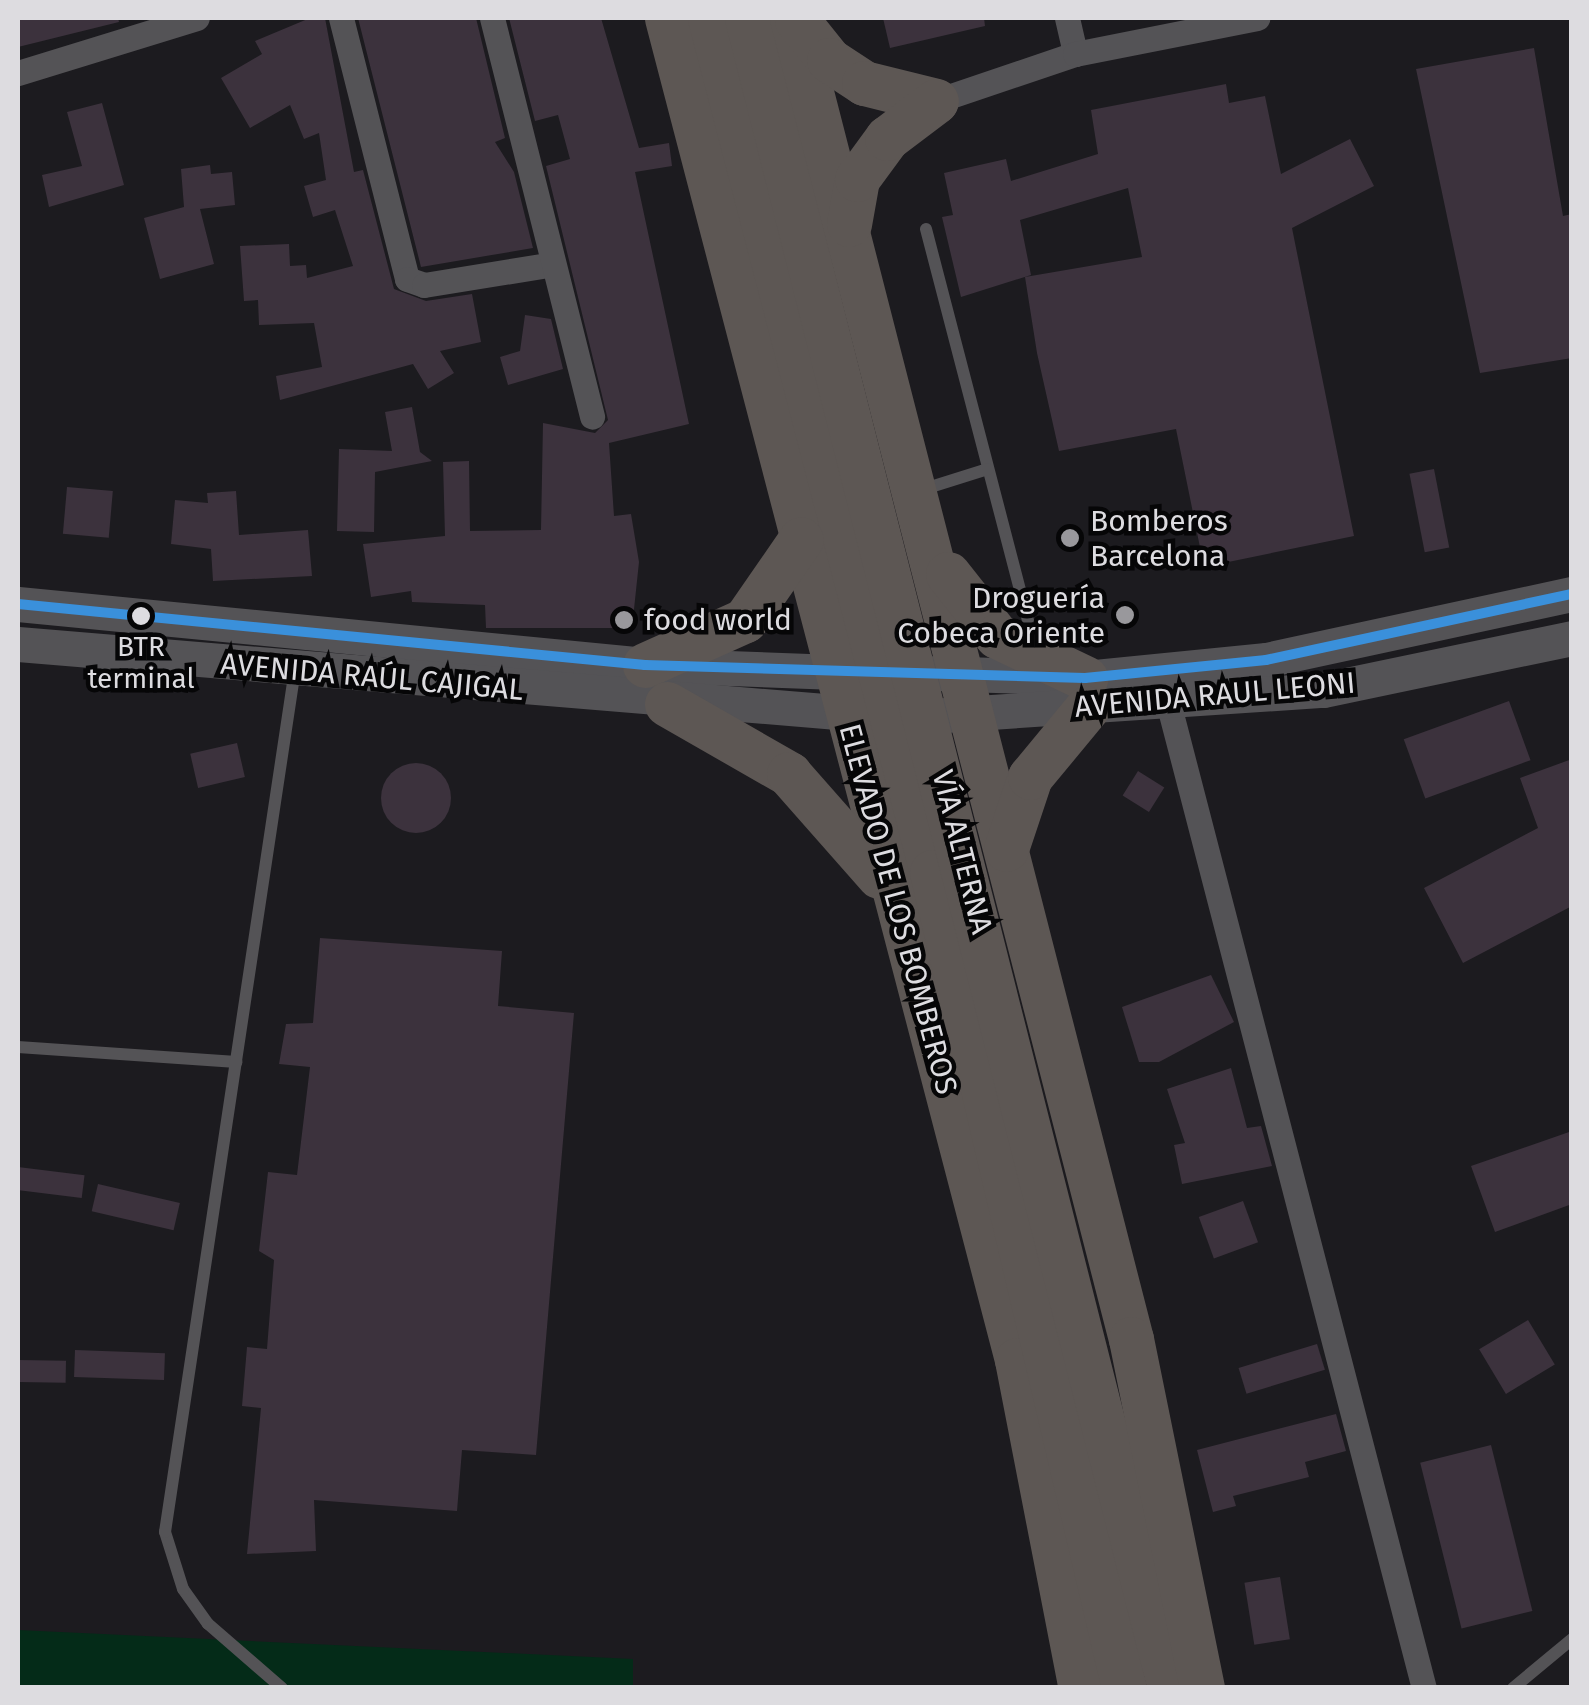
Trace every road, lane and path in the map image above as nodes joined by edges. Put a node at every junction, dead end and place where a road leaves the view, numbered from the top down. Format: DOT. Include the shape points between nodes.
graph roads {
  1 [pos="197,18"];
  2 [pos="341,18"];
  3 [pos="492,18"];
  4 [pos="667,18"];
  5 [pos="710,18"];
  6 [pos="748,18"];
  7 [pos="794,18"];
  8 [pos="1067,18"];
  9 [pos="1257,18"];
  10 [pos="1075,54"];
  11 [pos="18,74"];
  12 [pos="936,102"];
  13 [pos="926,228"];
  14 [pos="848,232"];
  15 [pos="548,265"];
  16 [pos="592,417"];
  17 [pos="988,469"];
  18 [pos="916,501"];
  19 [pos="801,539"];
  20 [pos="872,573"];
  21 [pos="1572,594"];
  22 [pos="18,604"];
  23 [pos="303,632"];
  24 [pos="1572,638"];
  25 [pos="18,644"];
  26 [pos="1038,662"];
  27 [pos="645,665"];
  28 [pos="295,669"];
  29 [pos="1086,693"];
  30 [pos="841,694"];
  31 [pos="969,694"];
  32 [pos="1168,702"];
  33 [pos="667,704"];
  34 [pos="968,862"];
  35 [pos="898,908"];
  36 [pos="18,1047"];
  37 [pos="236,1062"];
  38 [pos="1572,1639"];
  39 [pos="282,1688"];
  40 [pos="1081,1688"];
  41 [pos="1124,1688"];
  42 [pos="1170,1688"];
  43 [pos="1202,1688"];
  44 [pos="1424,1688"];
  45 [pos="1513,1688"];
  1 -- 11 [label="street"];
  2 -- 15 [label="street" via="406,279 424,286"];
  3 -- 15 [label="street"];
  4 -- 19 [label="highway, ELEVADO DE LOS BOMBEROS"];
  5 -- 20 [label="highway, VÍA ALTERNA"];
  6 -- 20 [label="highway, VÍA ALTERNA"];
  7 -- 12 [label="highway" via="829,60 864,83"];
  7 -- 14 [label="highway, ELEVADO DE LOS BOMBEROS"];
  8 -- 10 [label="street"];
  9 -- 10 [label="street"];
  10 -- 12 [label="street"];
  12 -- 14 [label="highway" via="887,138 858,178"];
  13 -- 17 [label="lane"];
  14 -- 18 [label="highway, ELEVADO DE LOS BOMBEROS"];
  15 -- 16 [label="street"];
  17 -- 18 [label="lane"];
  17 -- 26 [label="lane"];
  18 -- 26 [label="highway" via="964,601"];
  18 -- 31 [label="highway, ELEVADO DE LOS BOMBEROS"];
  19 -- 27 [label="highway" via="745,620"];
  19 -- 30 [label="highway, ELEVADO DE LOS BOMBEROS"];
  20 -- 34 [label="highway, VÍA ALTERNA"];
  21 -- 29 [label="main road, AVENIDA RAUL LEONI"];
  22 -- 23 [label="main road"];
  23 -- 27 [label="main road"];
  23 -- 28 [label="lane"];
  24 -- 32 [label="main road, AVENIDA RAUL LEONI" via="1323,690"];
  25 -- 28 [label="main road, AVENIDA RAÚL CAJIGAL"];
  26 -- 29 [label="highway"];
  27 -- 30 [label="main road"];
  28 -- 33 [label="main road, AVENIDA RAÚL CAJIGAL"];
  28 -- 37 [label="lane"];
  29 -- 31 [label="main road, AVENIDA RAUL LEONI"];
  29 -- 32 [label="main road, AVENIDA RAUL LEONI"];
  29 -- 34 [label="highway"];
  30 -- 31 [label="main road, AVENIDA RAUL LEONI"];
  30 -- 33 [label="main road, AVENIDA RAÚL CAJIGAL"];
  30 -- 35 [label="highway, ELEVADO DE LOS BOMBEROS"];
  31 -- 34 [label="highway, ELEVADO DE LOS BOMBEROS"];
  32 -- 44 [label="street"];
  33 -- 35 [label="highway" via="756,750 813,796"];
  34 -- 41 [label="highway, ELEVADO DE LOS BOMBEROS"];
  34 -- 42 [label="highway, VÍA ALTERNA"];
  34 -- 43 [label="highway, ELEVADO DE LOS BOMBEROS" via="1130,1338"];
  35 -- 40 [label="highway, ELEVADO DE LOS BOMBEROS" via="1017,1360"];
  36 -- 37 [label="lane"];
  37 -- 39 [label="lane" via="166,1532 183,1590 208,1624"];
  38 -- 45 [label="lane"];
}
